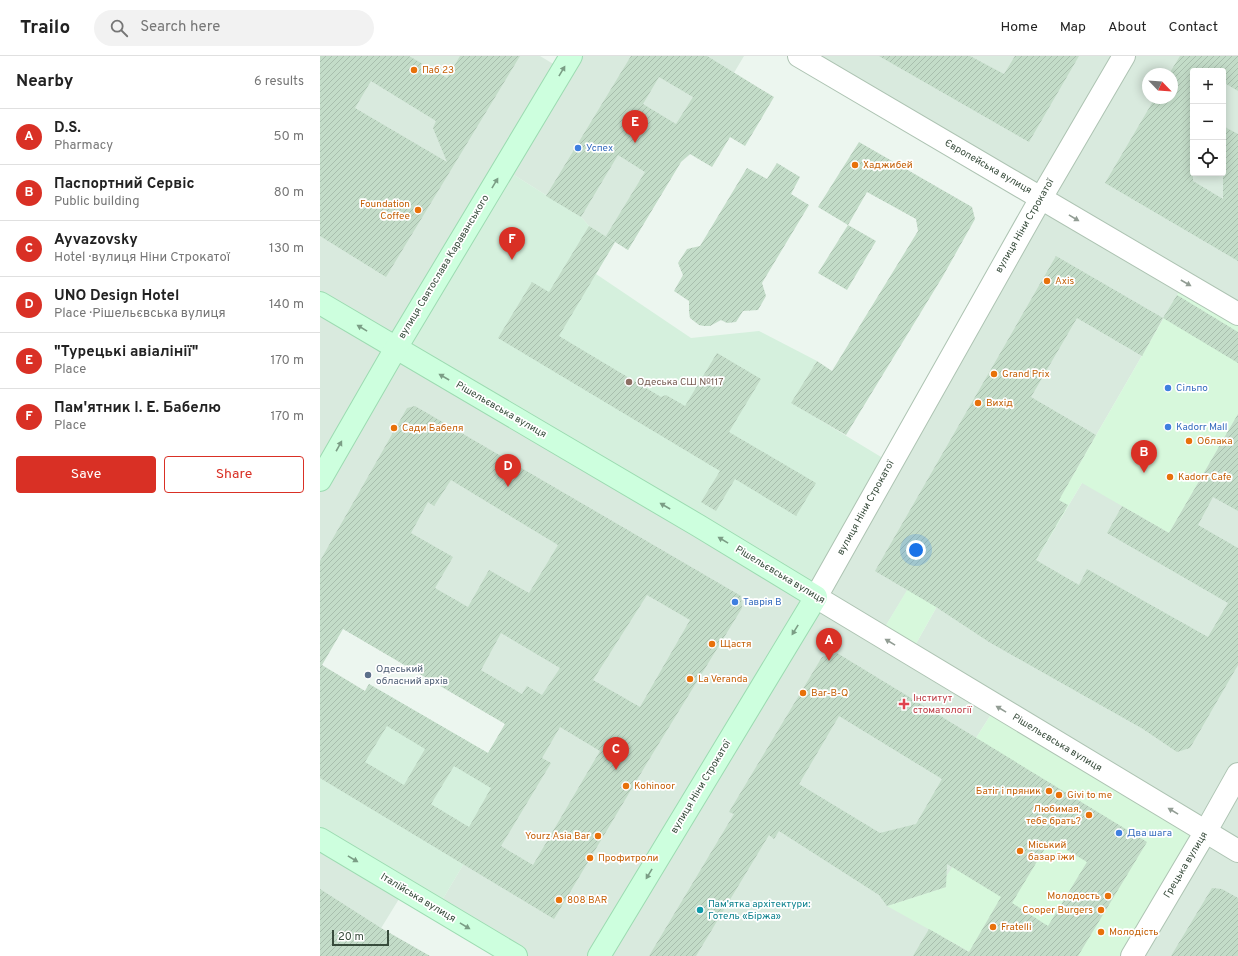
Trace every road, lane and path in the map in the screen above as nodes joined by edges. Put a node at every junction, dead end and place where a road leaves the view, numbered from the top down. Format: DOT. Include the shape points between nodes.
graph roads {
  1 [pos="571,56"];
  2 [pos="799,56"];
  3 [pos="1124,56"];
  4 [pos="1041,198"];
  5 [pos="320,303"];
  6 [pos="1238,314"];
  7 [pos="396,348"];
  8 [pos="320,480"];
  9 [pos="816,597"];
  10 [pos="1238,774"];
  11 [pos="1206,831"];
  12 [pos="320,839"];
  13 [pos="1238,851"];
  14 [pos="516,956"];
  15 [pos="599,956"];
  16 [pos="1132,956"];
  7 -- 1 [label="main road, вулиця Святослава Караванського, one-way"];
  2 -- 4 [label="street, Європейська вулиця"];
  3 -- 4 [label="street, вулиця Ніни Строкатої"];
  4 -- 6 [label="street, Європейська вулиця, one-way"];
  4 -- 9 [label="street, вулиця Ніни Строкатої"];
  7 -- 5 [label="main road, Рішельєвська вулиця, one-way"];
  8 -- 7 [label="main road, вулиця Святослава Караванського, one-way"];
  9 -- 7 [label="main road, Рішельєвська вулиця, one-way"];
  11 -- 9 [label="street, Рішельєвська вулиця, one-way"];
  9 -- 15 [label="main road, вулиця Ніни Строкатої, one-way"];
  10 -- 11 [label="street, Грецька вулиця"];
  11 -- 13 [label="street, Рішельєвська вулиця"];
  11 -- 16 [label="street, Грецька вулиця"];
  12 -- 14 [label="main road, Італійська вулиця, one-way"];
}
